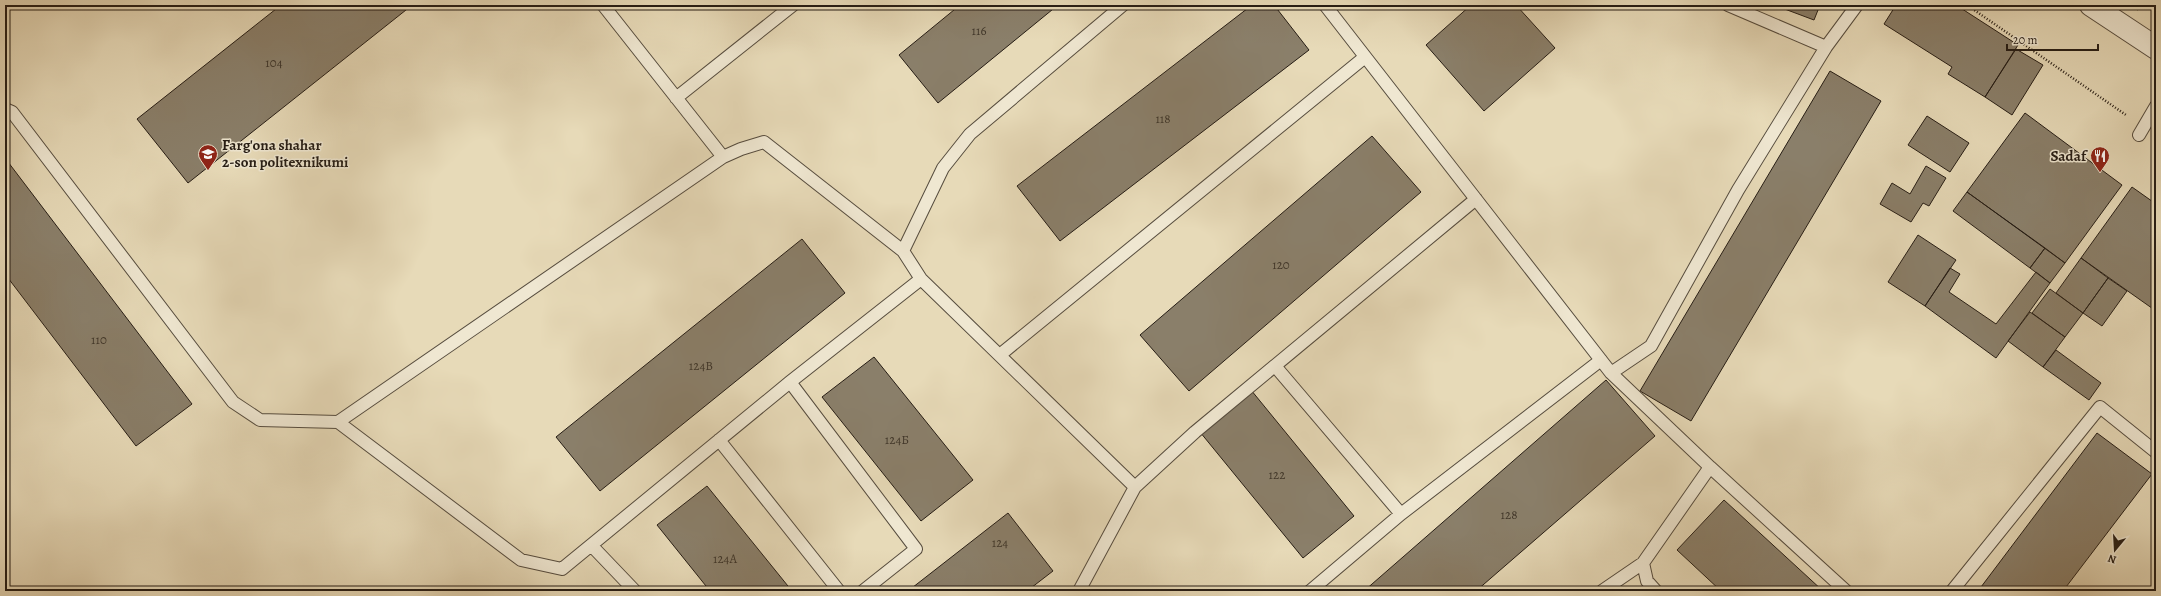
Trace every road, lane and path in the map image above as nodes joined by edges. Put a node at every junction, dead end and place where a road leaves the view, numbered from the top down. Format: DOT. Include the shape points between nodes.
graph roads {
  1 [pos="603,5"];
  2 [pos="793,5"];
  3 [pos="1123,5"];
  4 [pos="1325,5"];
  5 [pos="1728,5"];
  6 [pos="1857,5"];
  7 [pos="1967,5"];
  8 [pos="2091,5"];
  9 [pos="1826,47"];
  10 [pos="2156,48"];
  11 [pos="1365,57"];
  12 [pos="676,98"];
  13 [pos="2156,106"];
  14 [pos="5,109"];
  15 [pos="2141,131"];
  16 [pos="723,158"];
  17 [pos="1476,199"];
  18 [pos="904,251"];
  19 [pos="921,279"];
  20 [pos="1001,354"];
  21 [pos="1601,360"];
  22 [pos="1275,366"];
  23 [pos="1611,373"];
  24 [pos="790,382"];
  25 [pos="338,422"];
  26 [pos="719,440"];
  27 [pos="2156,452"];
  28 [pos="1710,467"];
  29 [pos="1135,487"];
  30 [pos="1401,514"];
  31 [pos="591,545"];
  32 [pos="1643,563"];
  33 [pos="636,591"];
  34 [pos="839,591"];
  35 [pos="863,591"];
  36 [pos="1079,591"];
  37 [pos="1310,591"];
  38 [pos="1602,591"];
  39 [pos="1656,591"];
  40 [pos="1846,591"];
  41 [pos="1952,591"];
  1 -- 12 [label="lane"];
  2 -- 12 [label="lane"];
  3 -- 18 [label="lane" via="970,134 943,168"];
  4 -- 11 [label="lane"];
  5 -- 9 [label="lane"];
  6 -- 9 [label="lane"];
  7 -- 15 [label="path"];
  8 -- 10 [label="street"];
  9 -- 23 [label="lane" via="1738,190 1651,346"];
  11 -- 17 [label="lane"];
  11 -- 20 [label="lane"];
  12 -- 16 [label="lane"];
  13 -- 15 [label="lane"];
  14 -- 25 [label="lane" via="12,112 233,402 260,420"];
  16 -- 18 [label="lane" via="764,142"];
  16 -- 25 [label="lane"];
  17 -- 21 [label="lane"];
  17 -- 22 [label="lane"];
  18 -- 19 [label="lane"];
  19 -- 20 [label="lane"];
  19 -- 24 [label="lane"];
  20 -- 29 [label="lane"];
  21 -- 23 [label="lane"];
  21 -- 30 [label="lane"];
  22 -- 29 [label="lane" via="1195,432"];
  22 -- 30 [label="lane"];
  23 -- 28 [label="lane"];
  24 -- 26 [label="lane"];
  24 -- 35 [label="lane" via="916,549"];
  25 -- 31 [label="lane" via="521,560 562,568"];
  26 -- 31 [label="lane"];
  26 -- 34 [label="lane"];
  27 -- 41 [label="lane" via="2100,407"];
  28 -- 32 [label="lane"];
  28 -- 40 [label="lane"];
  29 -- 36 [label="lane"];
  30 -- 37 [label="lane"];
  31 -- 33 [label="lane"];
  32 -- 38 [label="lane"];
  32 -- 39 [label="lane" via="1647,581"];
}
